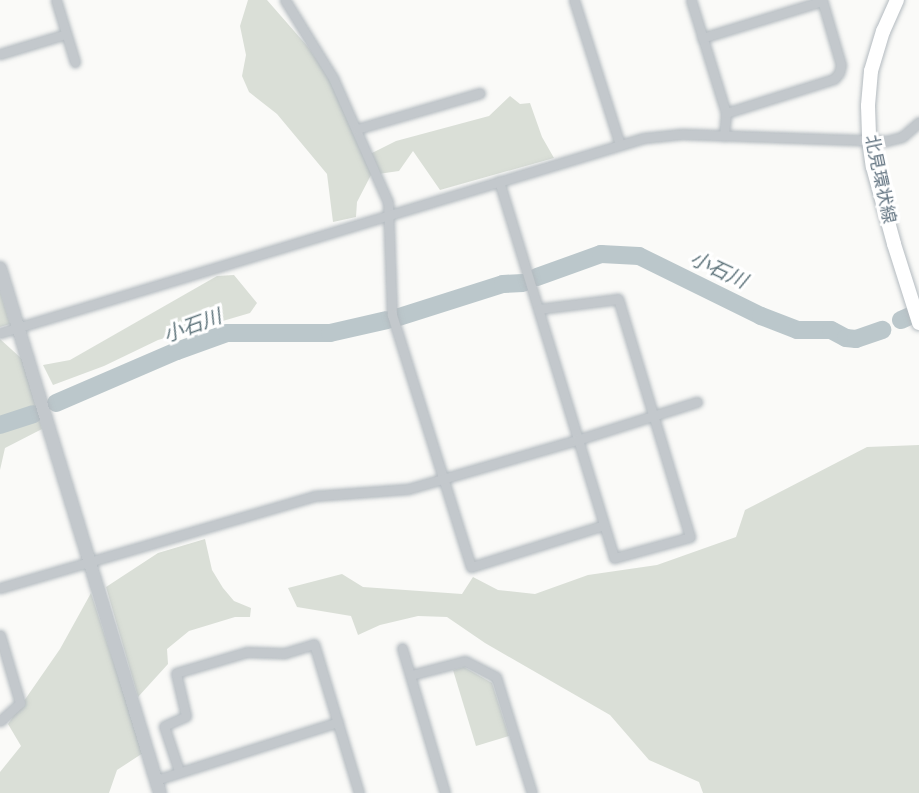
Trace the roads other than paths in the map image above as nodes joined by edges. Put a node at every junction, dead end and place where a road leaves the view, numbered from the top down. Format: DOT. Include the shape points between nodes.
graph roads {
  1 [pos="56,0"];
  2 [pos="285,0"];
  3 [pos="574,0"];
  4 [pos="691,0"];
  5 [pos="897,0"];
  6 [pos="822,1"];
  7 [pos="66,34"];
  8 [pos="702,38"];
  9 [pos="0,54"];
  10 [pos="75,62"];
  11 [pos="480,93"];
  12 [pos="726,113"];
  13 [pos="919,122"];
  14 [pos="357,129"];
  15 [pos="724,136"];
  16 [pos="869,140"];
  17 [pos="620,145"];
  18 [pos="499,181"];
  19 [pos="390,214"];
  20 [pos="0,268"];
  21 [pos="539,309"];
  22 [pos="919,323"];
  23 [pos="18,327"];
  24 [pos="0,333"];
  25 [pos="697,402"];
  26 [pos="653,415"];
  27 [pos="577,440"];
  28 [pos="445,479"];
  29 [pos="604,525"];
  30 [pos="90,561"];
  31 [pos="0,588"];
  32 [pos="0,634"];
  33 [pos="402,648"];
  34 [pos="411,675"];
  35 [pos="0,721"];
  36 [pos="338,722"];
  37 [pos="179,771"];
  38 [pos="156,780"];
  39 [pos="160,793"];
  40 [pos="359,793"];
  41 [pos="445,793"];
  42 [pos="532,793"];
  1 -- 7 [label="street"];
  2 -- 14 [label="street" via="333,78"];
  3 -- 17 [label="street"];
  4 -- 8 [label="street"];
  5 -- 16 [label="main road, 北見環状線" via="871,71"];
  6 -- 8 [label="street"];
  6 -- 12 [label="street" via="841,65 834,80"];
  7 -- 9 [label="street"];
  7 -- 10 [label="street"];
  8 -- 12 [label="street"];
  11 -- 14 [label="street"];
  12 -- 15 [label="street"];
  13 -- 16 [label="street" via="902,137"];
  14 -- 19 [label="street"];
  15 -- 16 [label="street"];
  15 -- 17 [label="street" via="654,137"];
  16 -- 22 [label="main road, 北見環状線" via="894,244"];
  17 -- 18 [label="street"];
  18 -- 19 [label="street"];
  18 -- 21 [label="street"];
  19 -- 23 [label="street"];
  19 -- 28 [label="street" via="392,315"];
  20 -- 23 [label="street"];
  21 -- 26 [label="street" via="618,298"];
  21 -- 27 [label="street"];
  23 -- 24 [label="street"];
  23 -- 30 [label="street"];
  25 -- 26 [label="street"];
  26 -- 27 [label="street"];
  26 -- 29 [label="street" via="690,537 614,558"];
  27 -- 28 [label="street"];
  27 -- 29 [label="street"];
  28 -- 29 [label="street" via="471,567"];
  28 -- 30 [label="street" via="408,489 314,496"];
  30 -- 31 [label="street"];
  30 -- 38 [label="street"];
  32 -- 35 [label="street" via="20,703"];
  33 -- 34 [label="street"];
  34 -- 41 [label="street"];
  34 -- 42 [label="street" via="465,661 496,676"];
  36 -- 37 [label="street"];
  36 -- 37 [label="street" via="314,644 285,653 247,652 176,673 186,716 164,726"];
  36 -- 40 [label="street"];
  37 -- 38 [label="street"];
  38 -- 39 [label="street"];
}
